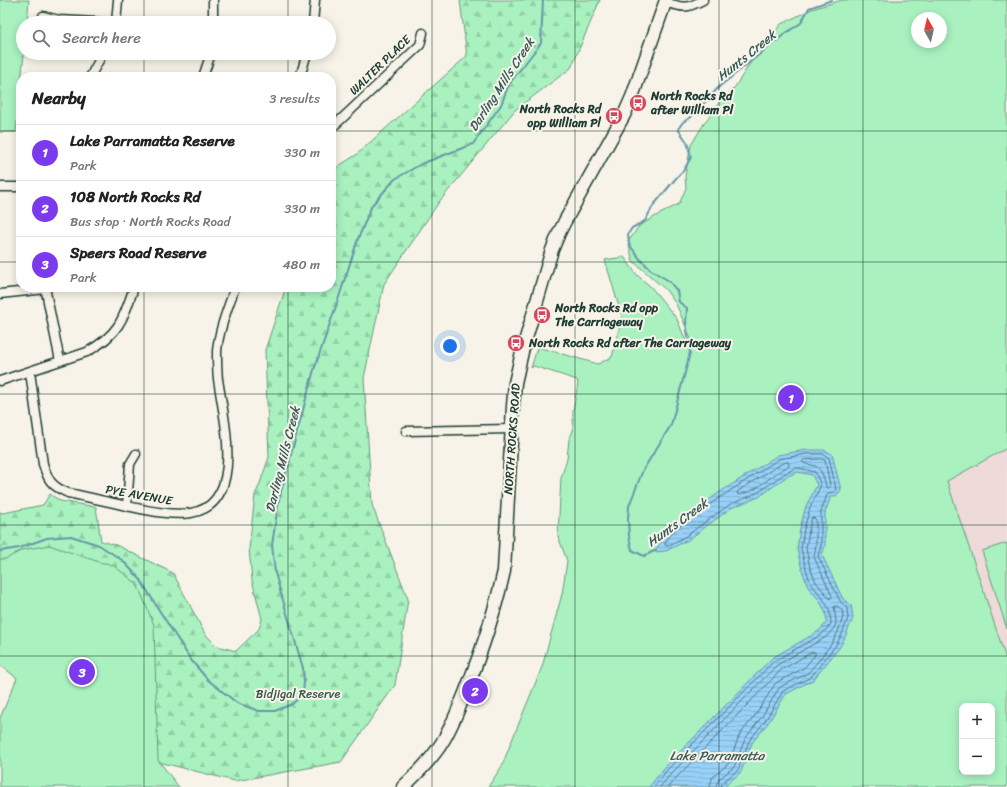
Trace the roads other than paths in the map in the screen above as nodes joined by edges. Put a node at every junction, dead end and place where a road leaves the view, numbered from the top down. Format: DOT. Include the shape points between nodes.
graph roads {
  1 [pos="118,0"];
  2 [pos="213,0"];
  3 [pos="315,0"];
  4 [pos="704,0"];
  5 [pos="666,1"];
  6 [pos="117,16"];
  7 [pos="213,16"];
  8 [pos="314,16"];
  9 [pos="424,33"];
  10 [pos="99,60"];
  11 [pos="209,60"];
  12 [pos="305,60"];
  13 [pos="93,72"];
  14 [pos="205,72"];
  15 [pos="301,72"];
  16 [pos="336,124"];
  17 [pos="1,187"];
  18 [pos="16,187"];
  19 [pos="16,292"];
  20 [pos="46,292"];
  21 [pos="132,292"];
  22 [pos="232,292"];
  23 [pos="0,294"];
  24 [pos="60,361"];
  25 [pos="30,372"];
  26 [pos="0,381"];
  27 [pos="511,429"];
  28 [pos="406,431"];
  29 [pos="136,454"];
  30 [pos="127,506"];
  31 [pos="403,787"];
  1 -- 6 [label="street"];
  2 -- 7 [label="street"];
  3 -- 8 [label="street"];
  4 -- 5 [label="street" via="689,7 681,7"];
  5 -- 27 [label="main road, NORTH ROCKS ROAD" via="624,115 565,221 552,250 522,352 515,383"];
  9 -- 16 [label="street, WALTER PLACE" via="420,45"];
  10 -- 13 [label="street"];
  11 -- 14 [label="street"];
  12 -- 15 [label="street"];
  17 -- 18 [label="street"];
  19 -- 23 [label="street"];
  20 -- 24 [label="street"];
  21 -- 24 [label="street" via="118,328 87,352"];
  22 -- 30 [label="street, PYE AVENUE" via="221,327 217,352 227,449 222,488 209,505 191,513 151,511"];
  24 -- 25 [label="street"];
  25 -- 26 [label="street"];
  25 -- 30 [label="street, PYE AVENUE" via="43,464 51,483 68,493"];
  27 -- 28 [label="street"];
  27 -- 31 [label="main road, NORTH ROCKS ROAD" via="504,571 489,628 448,733 437,751"];
  29 -- 30 [label="street" via="130,464"];
}
